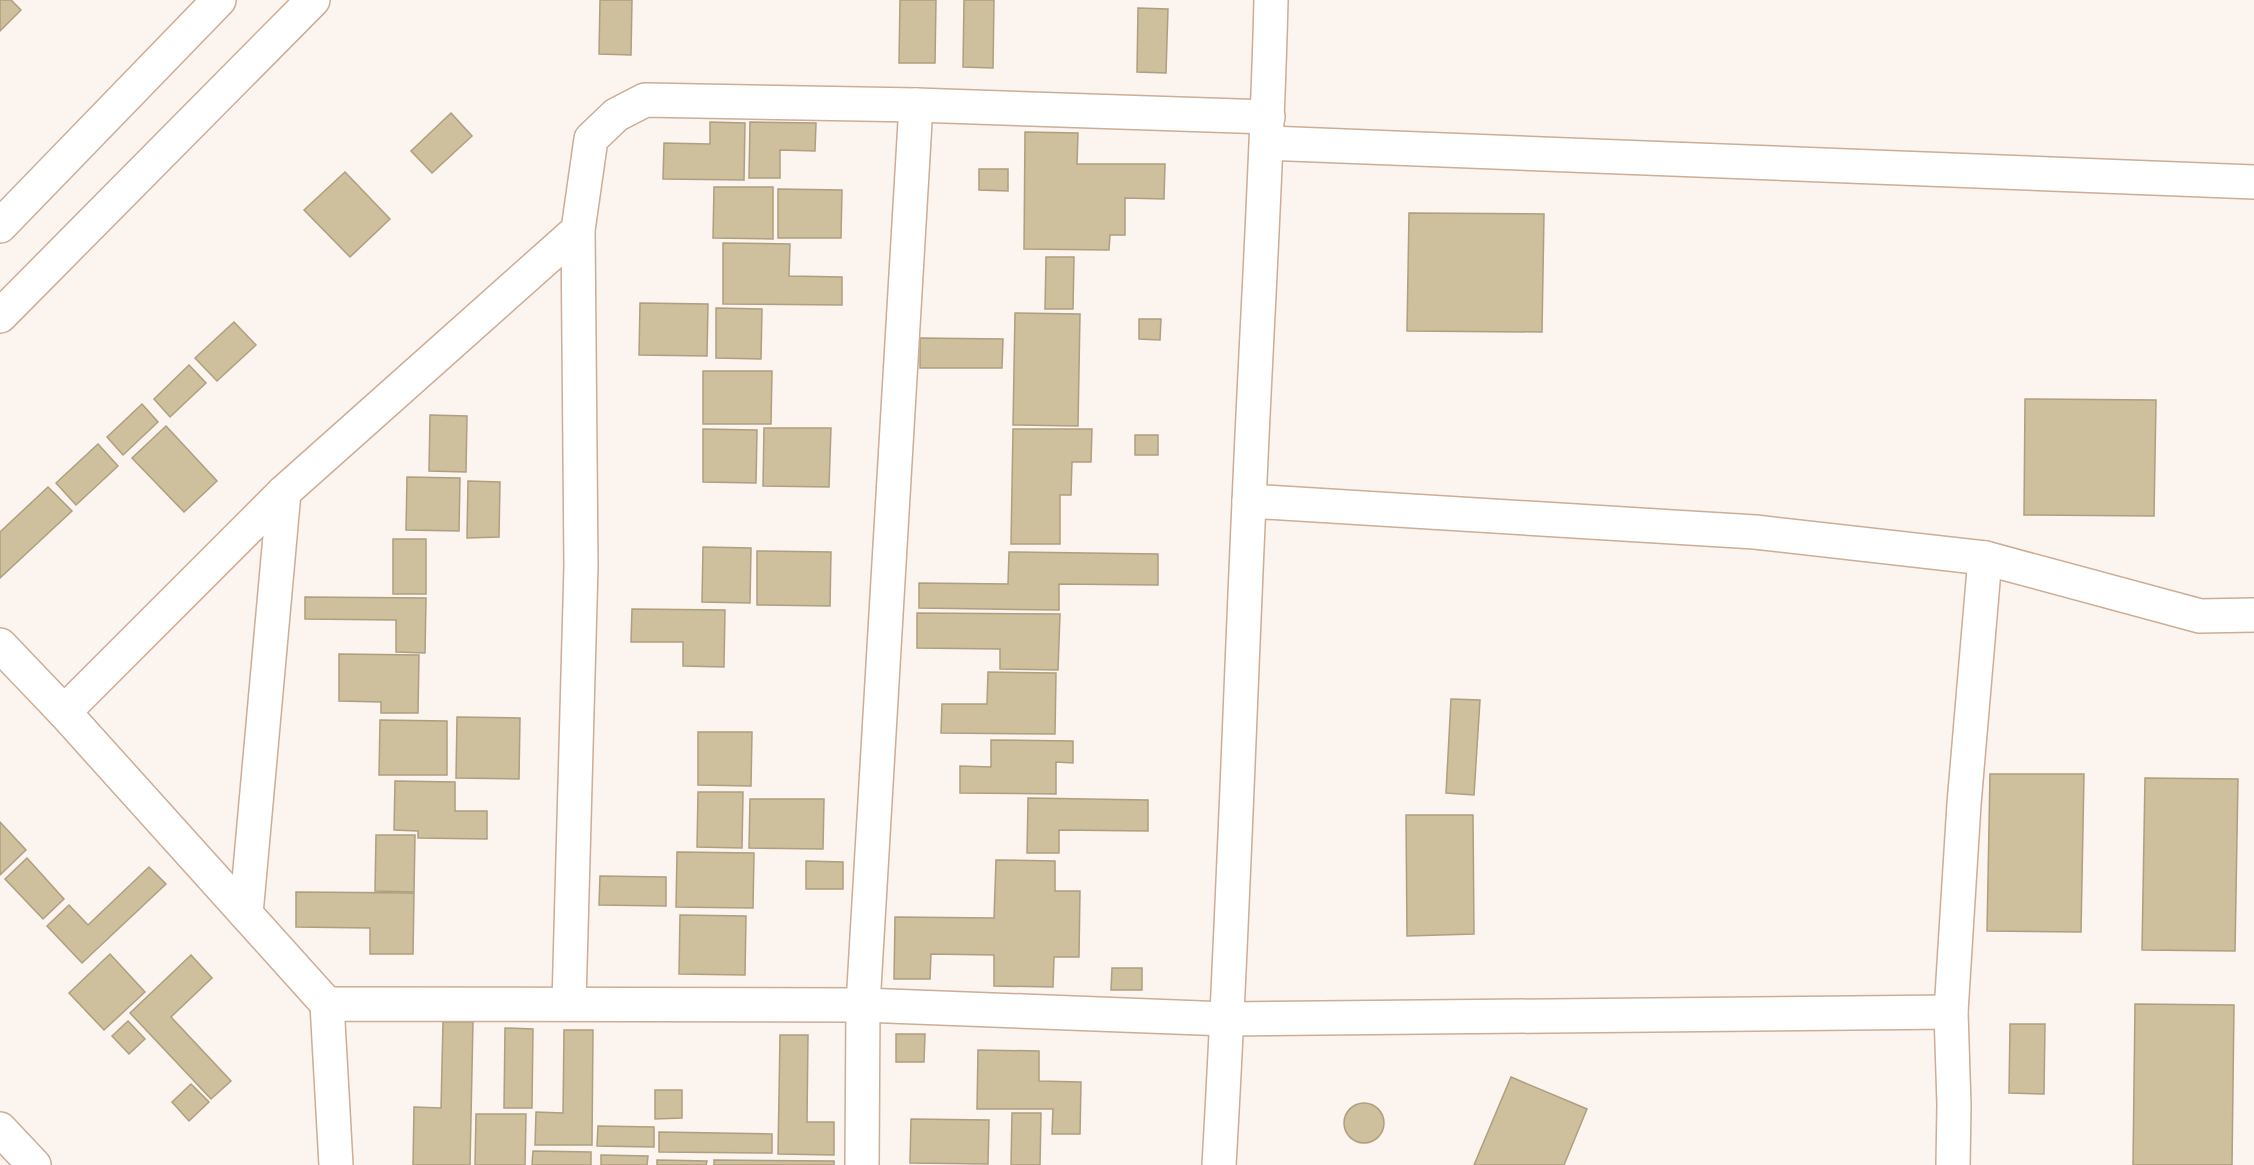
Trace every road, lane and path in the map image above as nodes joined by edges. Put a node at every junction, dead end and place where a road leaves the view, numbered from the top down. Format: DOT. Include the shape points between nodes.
graph roads {
  1 [pos="219,0"];
  2 [pos="314,0"];
  3 [pos="1271,0"];
  4 [pos="916,105"];
  5 [pos="1268,130"];
  6 [pos="2254,182"];
  7 [pos="0,226"];
  8 [pos="578,230"];
  9 [pos="0,316"];
  10 [pos="284,492"];
  11 [pos="1249,501"];
  12 [pos="1985,558"];
  13 [pos="2254,615"];
  14 [pos="0,645"];
  15 [pos="64,712"];
  16 [pos="246,914"];
  17 [pos="569,1003"];
  18 [pos="327,1004"];
  19 [pos="864,1005"];
  20 [pos="1951,1011"];
  21 [pos="1227,1019"];
  22 [pos="0,1129"];
  23 [pos="34,1165"];
  24 [pos="336,1165"];
  25 [pos="862,1165"];
  26 [pos="1219,1165"];
  27 [pos="1953,1165"];
  1 -- 7 [label="street"];
  2 -- 9 [label="street"];
  3 -- 5 [label="street"];
  4 -- 5 [label="street"];
  4 -- 8 [label="street" via="645,100 616,115 591,139"];
  4 -- 19 [label="street"];
  5 -- 6 [label="street"];
  5 -- 11 [label="street"];
  8 -- 10 [label="street"];
  8 -- 17 [label="street" via="581,566"];
  10 -- 15 [label="street"];
  10 -- 16 [label="street"];
  11 -- 12 [label="street" via="1755,532"];
  11 -- 21 [label="street"];
  12 -- 13 [label="street" via="2200,616"];
  12 -- 20 [label="street"];
  14 -- 15 [label="street"];
  15 -- 16 [label="street"];
  16 -- 18 [label="street"];
  17 -- 18 [label="street"];
  17 -- 19 [label="street"];
  18 -- 24 [label="street"];
  19 -- 21 [label="street"];
  19 -- 25 [label="street"];
  20 -- 21 [label="street"];
  20 -- 27 [label="street"];
  21 -- 26 [label="street"];
  22 -- 23 [label="street"];
}
